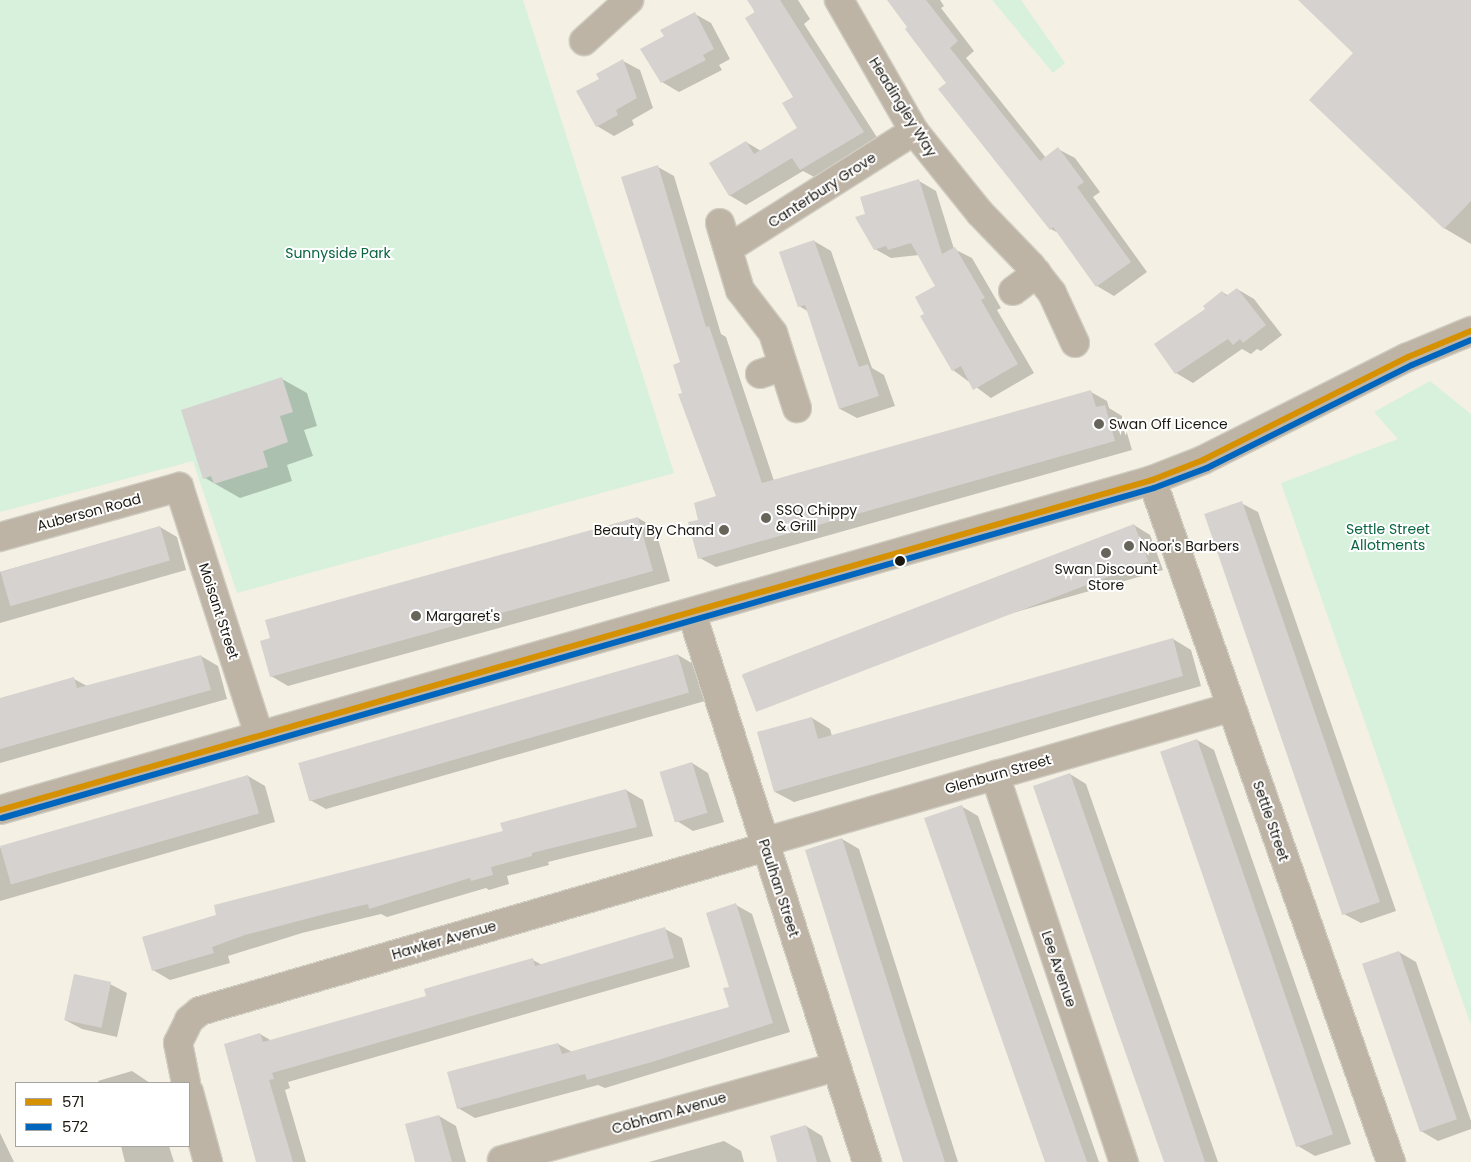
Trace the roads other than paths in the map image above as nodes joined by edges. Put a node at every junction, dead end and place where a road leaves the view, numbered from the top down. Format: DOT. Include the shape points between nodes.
graph roads {
  1 [pos="839,0"];
  2 [pos="617,3"];
  3 [pos="584,41"];
  4 [pos="914,131"];
  5 [pos="720,223"];
  6 [pos="729,248"];
  7 [pos="1037,273"];
  8 [pos="1013,291"];
  9 [pos="1471,330"];
  10 [pos="1075,343"];
  11 [pos="797,408"];
  12 [pos="1152,480"];
  13 [pos="179,488"];
  14 [pos="0,537"];
  15 [pos="692,614"];
  16 [pos="1231,707"];
  17 [pos="259,735"];
  18 [pos="995,775"];
  19 [pos="0,810"];
  20 [pos="765,844"];
  21 [pos="836,1067"];
  22 [pos="186,1082"];
  23 [pos="190,1096"];
  24 [pos="502,1160"];
  25 [pos="1385,1161"];
  26 [pos="208,1162"];
  27 [pos="867,1162"];
  28 [pos="1124,1162"];
  1 -- 4 [label="street, Headingley Way"];
  2 -- 3 [label="street"];
  4 -- 6 [label="street, Canterbury Grove"];
  4 -- 7 [label="street, Headingley Way" via="943,171"];
  5 -- 6 [label="street"];
  6 -- 11 [label="street" via="740,290 773,333 772,370"];
  7 -- 8 [label="street"];
  7 -- 10 [label="street, Headingley Way" via="1057,302"];
  9 -- 12 [label="street" via="1408,357 1203,460"];
  12 -- 15 [label="street"];
  12 -- 16 [label="street, Settle Street"];
  13 -- 14 [label="street, Auberson Road"];
  13 -- 17 [label="street, Moisant Street"];
  15 -- 17 [label="street"];
  15 -- 20 [label="street, Paulhan Street"];
  16 -- 18 [label="street, Glenburn Street"];
  16 -- 25 [label="street, Settle Street"];
  17 -- 19 [label="street"];
  18 -- 20 [label="street, Glenburn Street"];
  18 -- 28 [label="street, Lee Avenue"];
  20 -- 21 [label="street, Paulhan Street"];
  20 -- 22 [label="street, Hawker Avenue" via="200,1011 189,1020 178,1043"];
  21 -- 24 [label="street, Cobham Avenue"];
  21 -- 27 [label="street, Paulhan Street"];
  23 -- 26 [label="street"];
}
